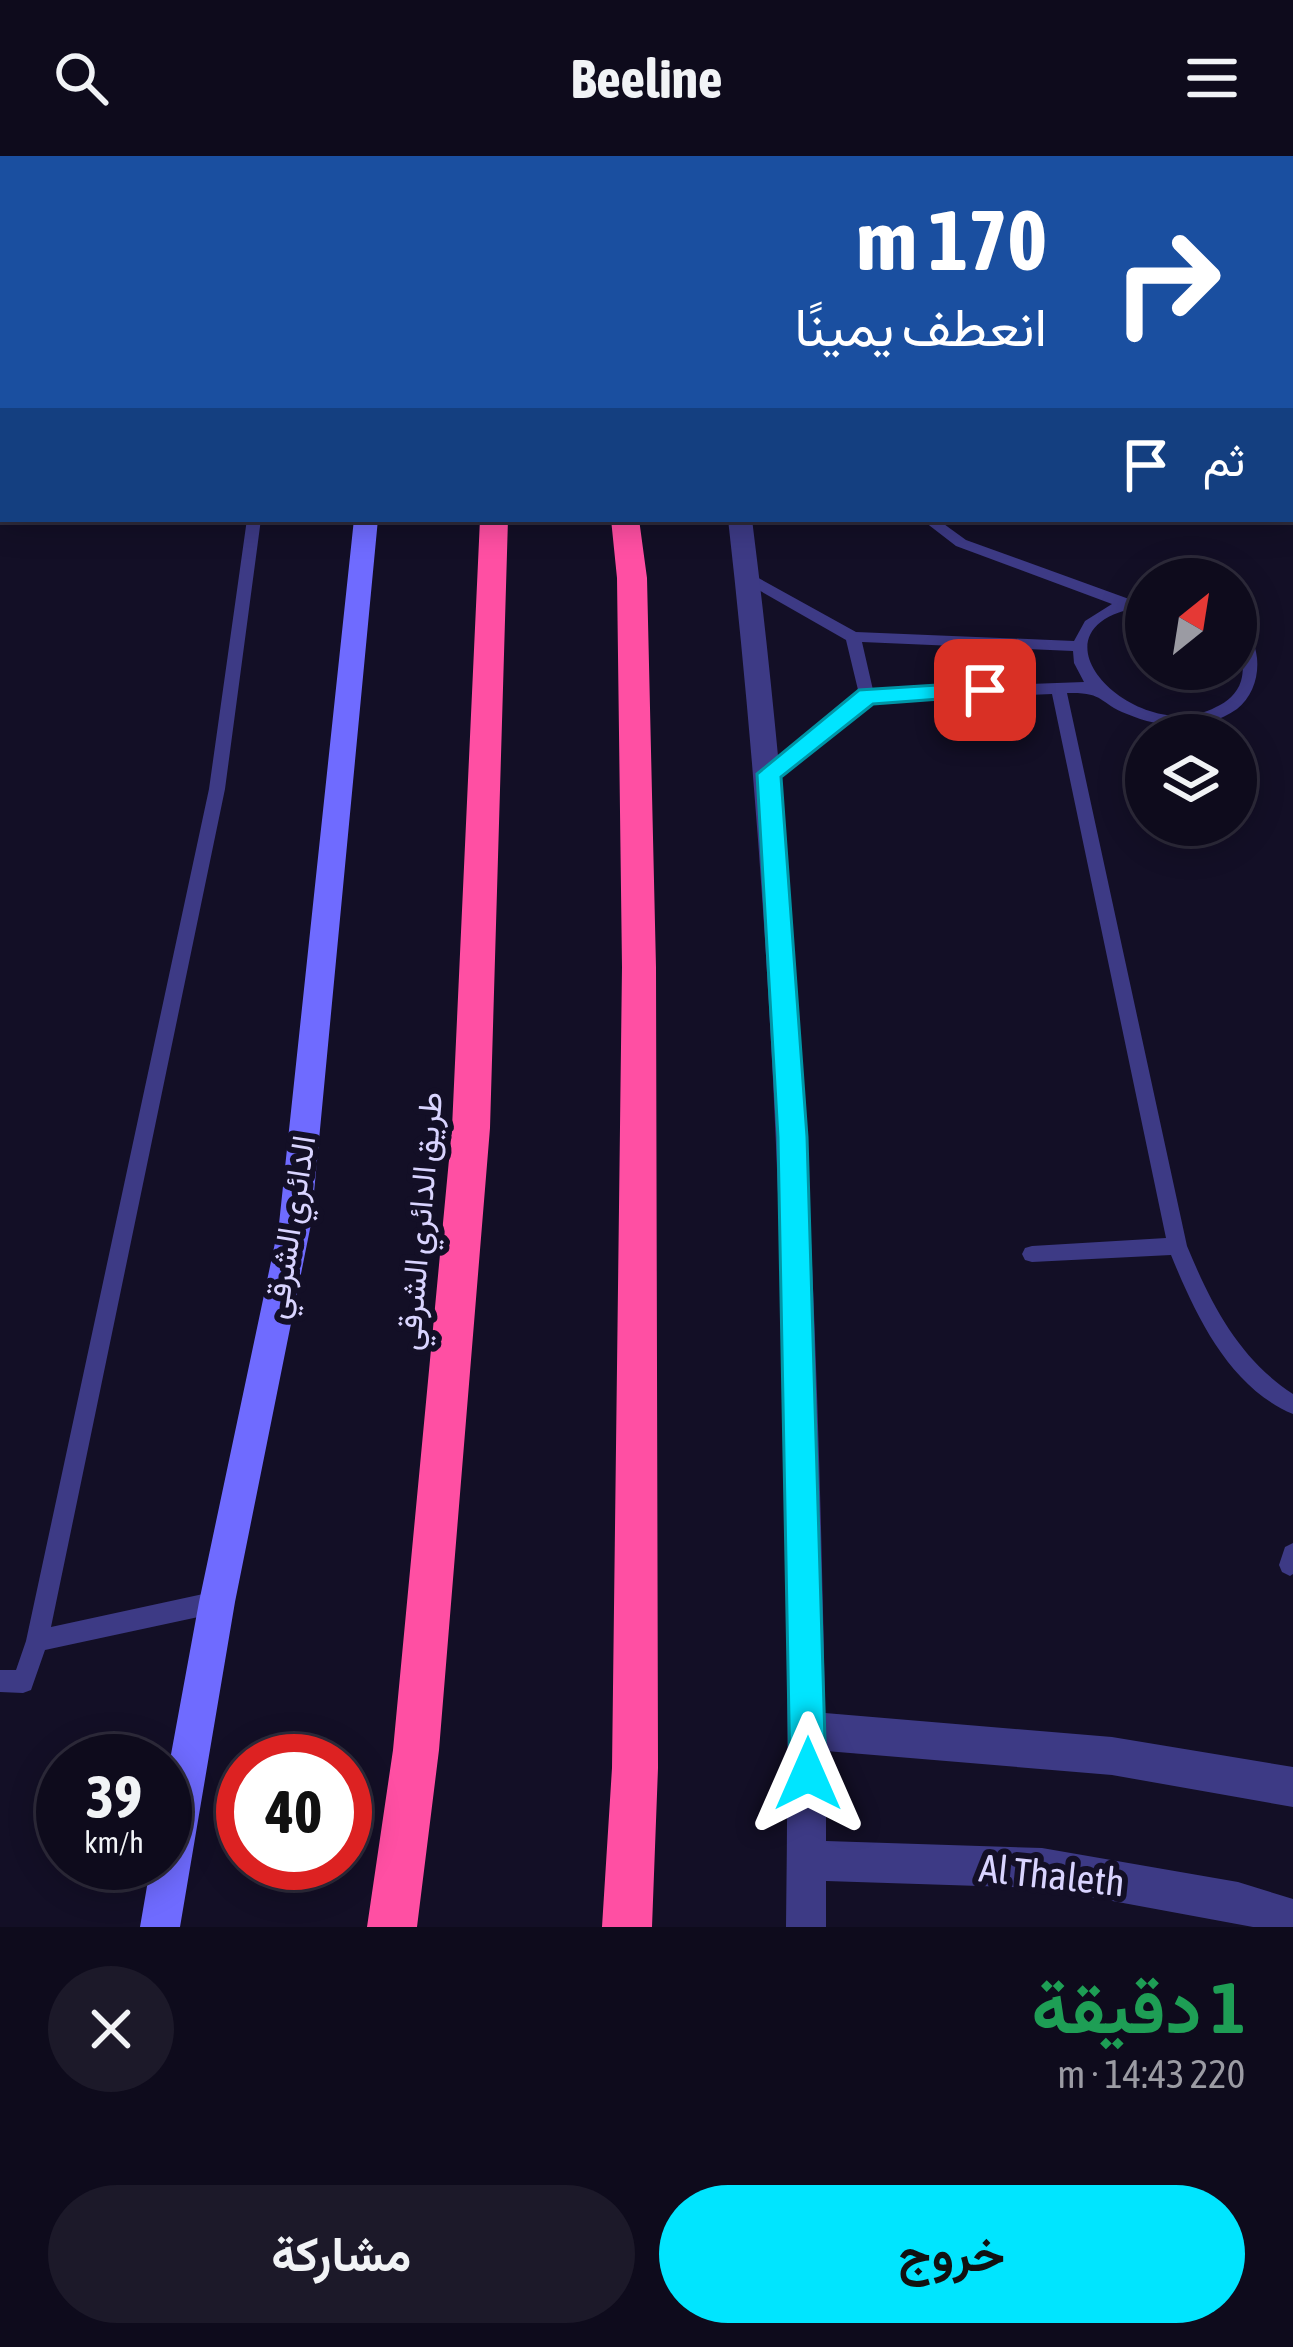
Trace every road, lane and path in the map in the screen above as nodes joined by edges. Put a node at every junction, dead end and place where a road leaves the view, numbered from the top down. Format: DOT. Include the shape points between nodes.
graph roads {
  1 [pos="254,522"];
  2 [pos="366,522"];
  3 [pos="494,522"];
  4 [pos="625,522"];
  5 [pos="740,522"];
  6 [pos="932,522"];
  7 [pos="748,578"];
  8 [pos="1125,603"];
  9 [pos="1125,603"];
  10 [pos="853,637"];
  11 [pos="1257,645"];
  12 [pos="1080,646"];
  13 [pos="1095,687"];
  14 [pos="1058,688"];
  15 [pos="867,696"];
  16 [pos="769,774"];
  17 [pos="1177,1246"];
  18 [pos="1032,1254"];
  19 [pos="1293,1405"];
  20 [pos="218,1602"];
  21 [pos="37,1641"];
  22 [pos="0,1681"];
  23 [pos="808,1731"];
  24 [pos="1293,1787"];
  25 [pos="807,1860"];
  26 [pos="1293,1919"];
  27 [pos="160,1927"];
  28 [pos="392,1927"];
  29 [pos="627,1927"];
  30 [pos="806,1927"];
  1 -- 21 [label="lane" via="218,789"];
  2 -- 20 [label="main road, الدائري الشرقي" via="295,1224"];
  3 -- 28 [label="highway, طريق الدائري الشرقي" via="470,1127 416,1750"];
  4 -- 29 [label="highway" via="638,967 636,1744"];
  5 -- 7 [label="street"];
  6 -- 8 [label="lane" via="961,543"];
  7 -- 10 [label="lane"];
  7 -- 16 [label="street"];
  9 -- 12 [label="lane" via="1087,628"];
  10 -- 12 [label="lane"];
  10 -- 15 [label="lane"];
  11 -- 13 [label="lane" via="1266,682 1236,715 1177,723 1117,704"];
  12 -- 13 [label="lane"];
  13 -- 14 [label="lane"];
  14 -- 15 [label="lane"];
  14 -- 17 [label="lane"];
  15 -- 16 [label="lane"];
  16 -- 23 [label="street" via="793,1137"];
  17 -- 18 [label="lane"];
  17 -- 19 [label="lane" via="1226,1342 1251,1376"];
  20 -- 21 [label="lane"];
  20 -- 27 [label="main road, الدائري الشرقي"];
  21 -- 22 [label="lane" via="23,1682"];
  23 -- 24 [label="street" via="1038,1744"];
  23 -- 25 [label="street"];
  25 -- 26 [label="street, Al Thaleth" via="1042,1868"];
  25 -- 30 [label="street"];
}
